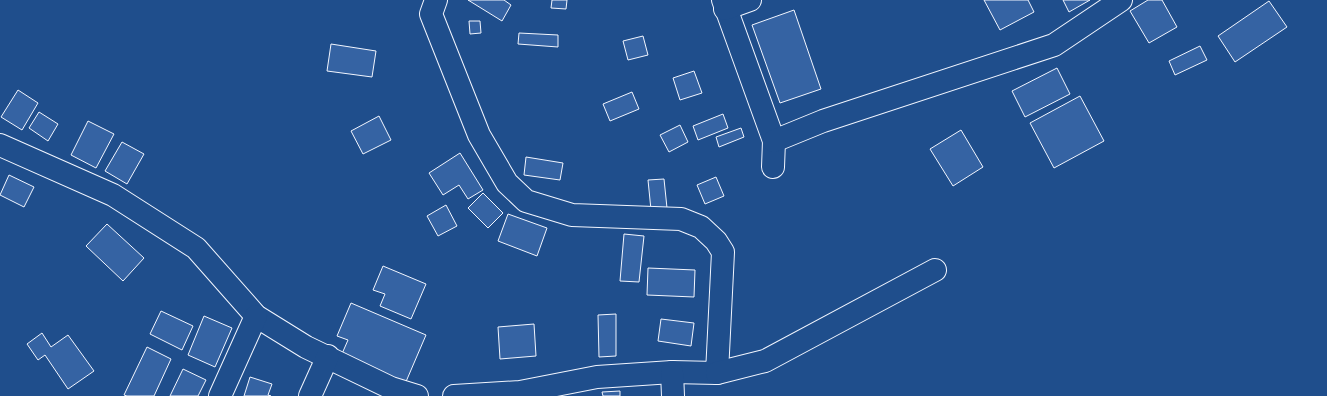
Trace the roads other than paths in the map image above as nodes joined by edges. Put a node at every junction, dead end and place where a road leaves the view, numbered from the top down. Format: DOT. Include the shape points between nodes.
graph roads {
  1 [pos="436,0"];
  2 [pos="750,0"];
  3 [pos="1121,0"];
  4 [pos="724,5"];
  5 [pos="774,141"];
  6 [pos="0,145"];
  7 [pos="773,167"];
  8 [pos="936,270"];
  9 [pos="256,316"];
  10 [pos="328,356"];
  11 [pos="672,372"];
  12 [pos="717,373"];
  13 [pos="520,394"];
  14 [pos="220,396"];
  15 [pos="310,396"];
  16 [pos="417,396"];
  17 [pos="454,396"];
  18 [pos="673,396"];
  1 -- 12 [label="street" via="431,14 479,135 507,183 526,201 572,215 681,219 701,226 716,241 723,252"];
  2 -- 4 [label="street"];
  3 -- 5 [label="street" via="1054,45 823,121"];
  4 -- 5 [label="street"];
  5 -- 7 [label="street"];
  6 -- 9 [label="street" via="113,195 196,248"];
  8 -- 12 [label="street" via="765,360"];
  9 -- 10 [label="street" via="306,347"];
  9 -- 14 [label="street"];
  10 -- 15 [label="street"];
  10 -- 16 [label="street" via="392,388"];
  11 -- 12 [label="street"];
  11 -- 13 [label="street" via="597,377"];
  11 -- 18 [label="street"];
  13 -- 17 [label="street"];
}
